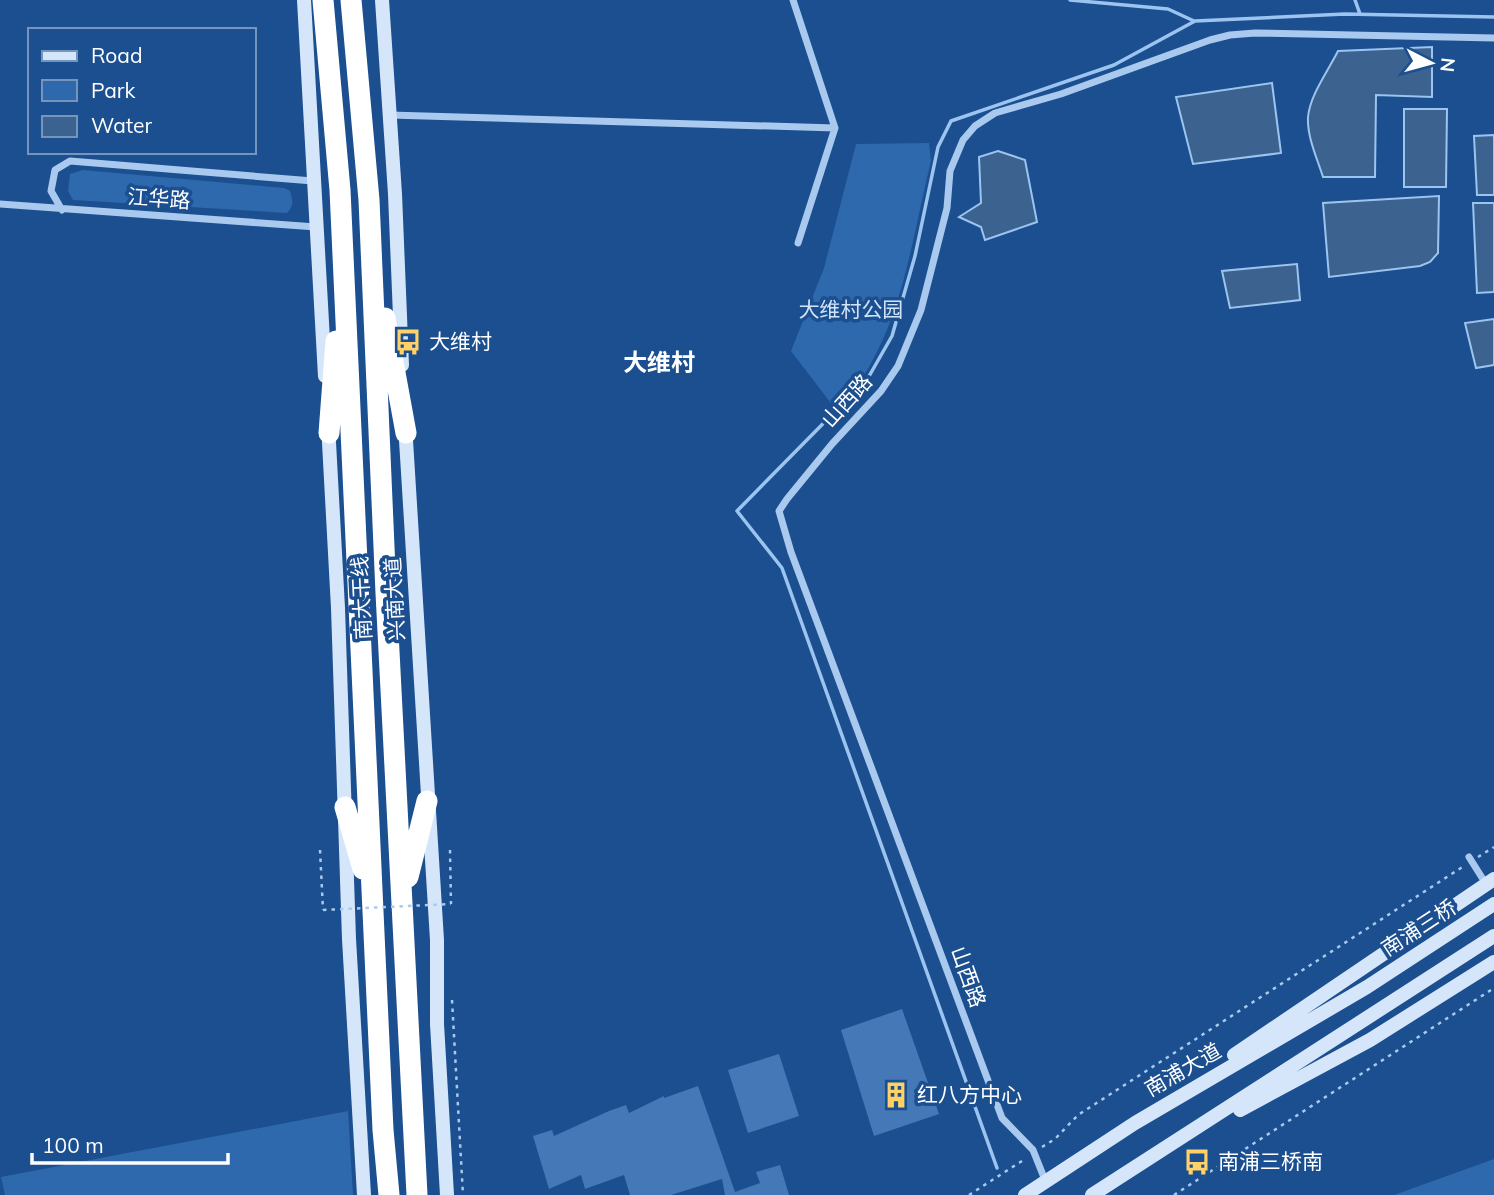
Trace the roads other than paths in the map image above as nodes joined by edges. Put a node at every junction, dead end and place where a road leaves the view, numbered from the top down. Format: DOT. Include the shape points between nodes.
graph roads {
  1 [pos="304,0"];
  2 [pos="323,0"];
  3 [pos="382,0"];
  4 [pos="793,0"];
  5 [pos="351,7"];
  6 [pos="1494,38"];
  7 [pos="390,115"];
  8 [pos="835,128"];
  9 [pos="313,181"];
  10 [pos="0,204"];
  11 [pos="62,210"];
  12 [pos="316,227"];
  13 [pos="342,234"];
  14 [pos="370,236"];
  15 [pos="798,243"];
  16 [pos="329,433"];
  17 [pos="406,433"];
  18 [pos="427,801"];
  19 [pos="345,807"];
  20 [pos="1469,857"];
  21 [pos="1490,882"];
  22 [pos="402,899"];
  23 [pos="373,900"];
  24 [pos="1494,904"];
  25 [pos="1494,936"];
  26 [pos="1491,967"];
  27 [pos="1367,987"];
  28 [pos="1135,1123"];
  29 [pos="1144,1162"];
  30 [pos="1045,1180"];
  31 [pos="365,1195"];
  32 [pos="389,1195"];
  33 [pos="418,1195"];
  34 [pos="447,1195"];
  35 [pos="1025,1195"];
  36 [pos="1093,1195"];
  1 -- 9 [label="main road"];
  2 -- 13 [label="highway, 南大干线"];
  3 -- 7 [label="main road, 兴南大道"];
  4 -- 8 [label="street"];
  5 -- 14 [label="highway, 南大干线"];
  6 -- 30 [label="street, 山西路" via="1230,35 995,113 969,133 956,153 921,310 898,366 779,511 1002,1118 1033,1150"];
  7 -- 8 [label="street"];
  7 -- 17 [label="main road, 兴南大道"];
  8 -- 15 [label="street"];
  9 -- 11 [label="street" via="70,161 55,170 51,191"];
  9 -- 12 [label="main road"];
  10 -- 11 [label="street, 江华路"];
  11 -- 12 [label="street, 江华路"];
  12 -- 16 [label="main road"];
  13 -- 16 [label="highway"];
  13 -- 23 [label="highway, 南大干线"];
  14 -- 17 [label="highway"];
  14 -- 22 [label="highway, 南大干线"];
  16 -- 19 [label="main road"];
  17 -- 18 [label="main road, 兴南大道"];
  18 -- 22 [label="highway"];
  18 -- 34 [label="main road, 兴南大道"];
  19 -- 23 [label="highway"];
  19 -- 31 [label="main road"];
  20 -- 21 [label="street"];
  21 -- 28 [label="main road"];
  22 -- 33 [label="highway, 南大干线"];
  23 -- 32 [label="highway, 南大干线"];
  24 -- 27 [label="main road, 南浦三桥"];
  25 -- 29 [label="main road"];
  26 -- 29 [label="main road" via="1370,1040"];
  27 -- 28 [label="main road, 南浦大道"];
  28 -- 30 [label="main road, 南浦大道"];
  29 -- 36 [label="main road"];
  30 -- 35 [label="main road, 南浦大道"];
}
